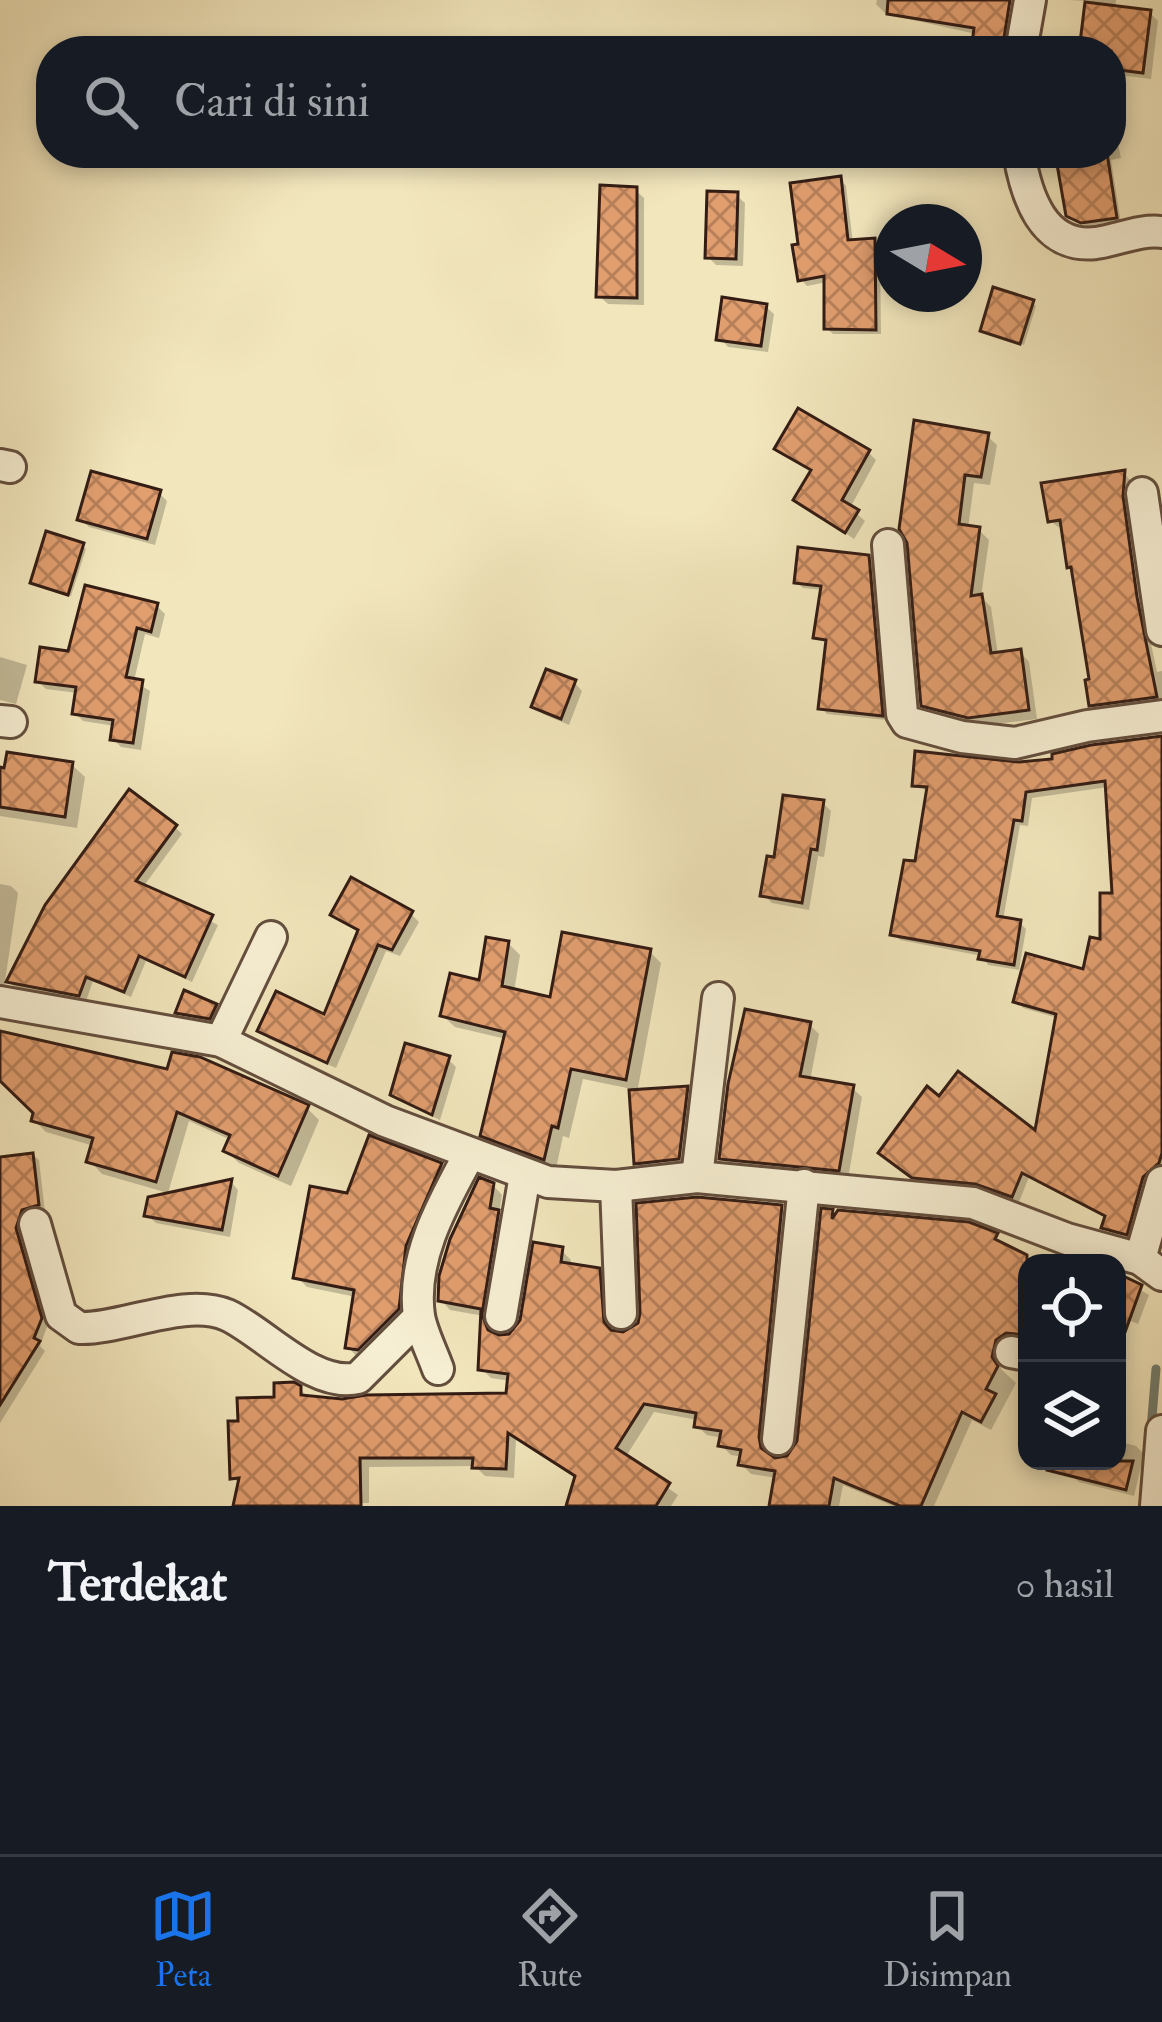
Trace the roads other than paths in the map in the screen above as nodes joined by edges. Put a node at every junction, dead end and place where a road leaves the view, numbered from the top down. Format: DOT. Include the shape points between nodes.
graph roads {
  1 [pos="1030,0"];
  2 [pos="1024,36"];
  3 [pos="1022,168"];
  4 [pos="1162,232"];
  5 [pos="1142,493"];
  6 [pos="888,544"];
  7 [pos="1162,630"];
  8 [pos="1162,716"];
  9 [pos="271,937"];
  10 [pos="718,998"];
  11 [pos="0,1002"];
  12 [pos="220,1041"];
  13 [pos="469,1155"];
  14 [pos="525,1175"];
  15 [pos="697,1177"];
  16 [pos="1162,1182"];
  17 [pos="804,1185"];
  18 [pos="616,1186"];
  19 [pos="35,1224"];
  20 [pos="1063,1251"];
  21 [pos="1151,1267"];
  22 [pos="621,1313"];
  23 [pos="419,1316"];
  24 [pos="501,1316"];
  25 [pos="438,1370"];
  26 [pos="1162,1431"];
  27 [pos="778,1439"];
  28 [pos="1156,1506"];
  1 -- 2 [label="street"];
  3 -- 4 [label="street" via="1041,223 1067,240 1092,244"];
  5 -- 7 [label="street"];
  6 -- 8 [label="street" via="907,722 1015,743"];
  9 -- 12 [label="street"];
  10 -- 15 [label="street"];
  11 -- 12 [label="street"];
  12 -- 13 [label="street"];
  13 -- 14 [label="street"];
  13 -- 23 [label="street" via="428,1240"];
  14 -- 18 [label="street"];
  14 -- 24 [label="street"];
  15 -- 17 [label="street"];
  15 -- 18 [label="street"];
  16 -- 21 [label="street"];
  17 -- 20 [label="street" via="973,1203"];
  17 -- 27 [label="street"];
  18 -- 22 [label="street"];
  19 -- 23 [label="street" via="61,1316 79,1328 150,1314 222,1314 279,1351 350,1380"];
  20 -- 21 [label="street"];
  23 -- 25 [label="street"];
  26 -- 28 [label="street"];
}
